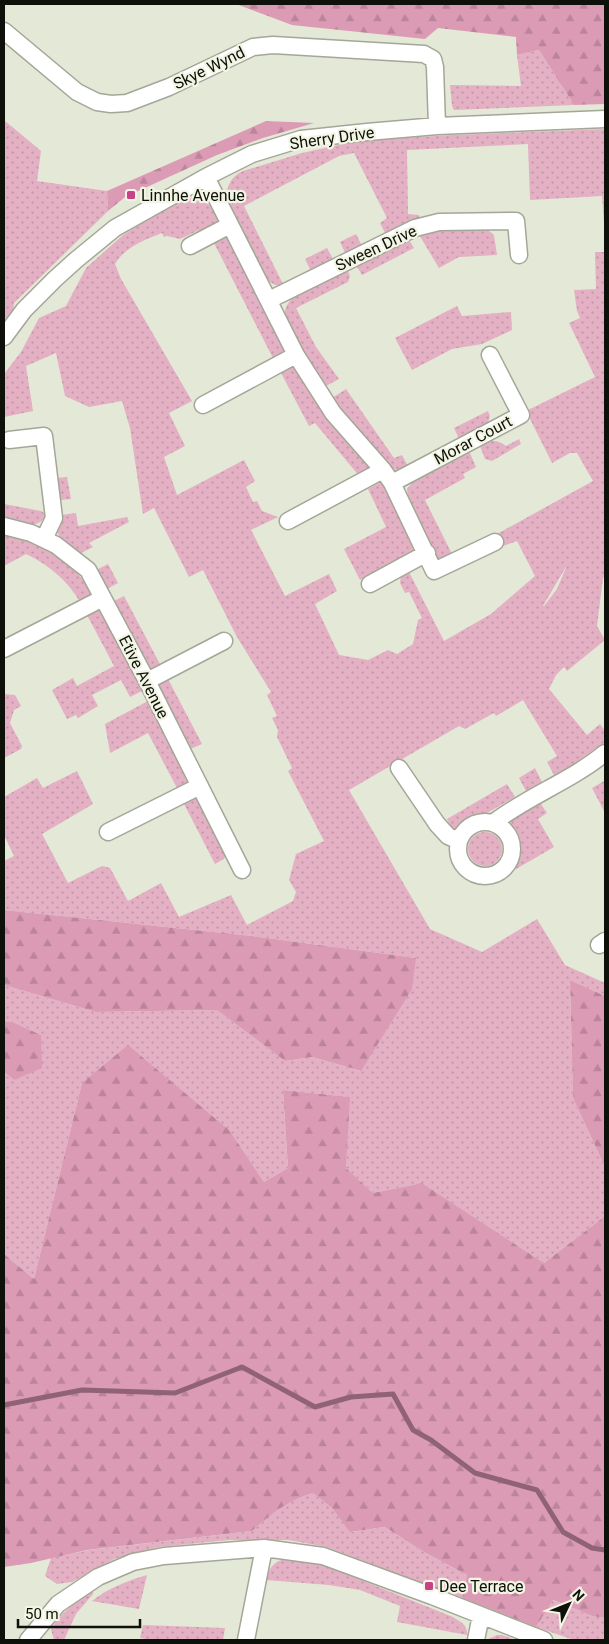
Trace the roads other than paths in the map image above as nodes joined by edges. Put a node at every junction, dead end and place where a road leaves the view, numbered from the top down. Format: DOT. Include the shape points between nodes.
graph roads {
  1 [pos="4,31"];
  2 [pos="605,118"];
  3 [pos="437,126"];
  4 [pos="206,177"];
  5 [pos="230,225"];
  6 [pos="190,246"];
  7 [pos="519,255"];
  8 [pos="269,300"];
  9 [pos="4,337"];
  10 [pos="490,354"];
  11 [pos="296,355"];
  12 [pos="203,405"];
  13 [pos="9,440"];
  14 [pos="383,470"];
  15 [pos="392,483"];
  16 [pos="288,521"];
  17 [pos="4,526"];
  18 [pos="44,539"];
  19 [pos="495,542"];
  20 [pos="426,553"];
  21 [pos="370,584"];
  22 [pos="103,598"];
  23 [pos="224,641"];
  24 [pos="4,649"];
  25 [pos="147,681"];
  26 [pos="603,761"];
  27 [pos="399,768"];
  28 [pos="200,786"];
  29 [pos="493,823"];
  30 [pos="108,832"];
  31 [pos="459,841"];
  32 [pos="242,870"];
  33 [pos="264,1548"];
  34 [pos="480,1615"];
  35 [pos="28,1640"];
  36 [pos="246,1640"];
  37 [pos="476,1640"];
  38 [pos="544,1640"];
  1 -- 3 [label="street, Skye Wynd" via="77,92 97,102 111,104 127,103 169,87 253,47 273,44 424,54 433,59 435,67"];
  2 -- 3 [label="street, Sherry Drive"];
  3 -- 4 [label="street, Sherry Drive" via="301,139 252,154"];
  4 -- 5 [label="street"];
  4 -- 9 [label="street, Sherry Drive" via="116,228 76,260 24,310"];
  5 -- 6 [label="street"];
  5 -- 8 [label="street"];
  7 -- 8 [label="street, Sween Drive" via="516,221 439,222 415,228"];
  8 -- 11 [label="street"];
  10 -- 15 [label="street, Morar Court" via="521,415"];
  11 -- 12 [label="street"];
  11 -- 14 [label="street" via="333,413"];
  13 -- 18 [label="street" via="44,436 54,518"];
  14 -- 15 [label="street"];
  14 -- 16 [label="street"];
  15 -- 20 [label="street"];
  17 -- 18 [label="street, Etive Avenue"];
  18 -- 22 [label="street, Etive Avenue" via="88,570"];
  19 -- 20 [label="street" via="434,570"];
  20 -- 21 [label="street"];
  22 -- 24 [label="street"];
  22 -- 25 [label="street, Etive Avenue"];
  23 -- 25 [label="street"];
  25 -- 28 [label="street, Etive Avenue"];
  26 -- 29 [label="street"];
  27 -- 31 [label="street" via="437,824 448,836"];
  28 -- 30 [label="street"];
  28 -- 32 [label="street, Etive Avenue"];
  29 -- 31 [label="street" via="469,827"];
  29 -- 31 [label="street" via="507,834 512,850 506,867 499,872 490,876 473,874 459,858"];
  33 -- 34 [label="street" via="322,1556"];
  33 -- 35 [label="street" via="164,1556 133,1562 98,1577 58,1604"];
  33 -- 36 [label="street"];
  34 -- 37 [label="street"];
  34 -- 38 [label="street"];
}
